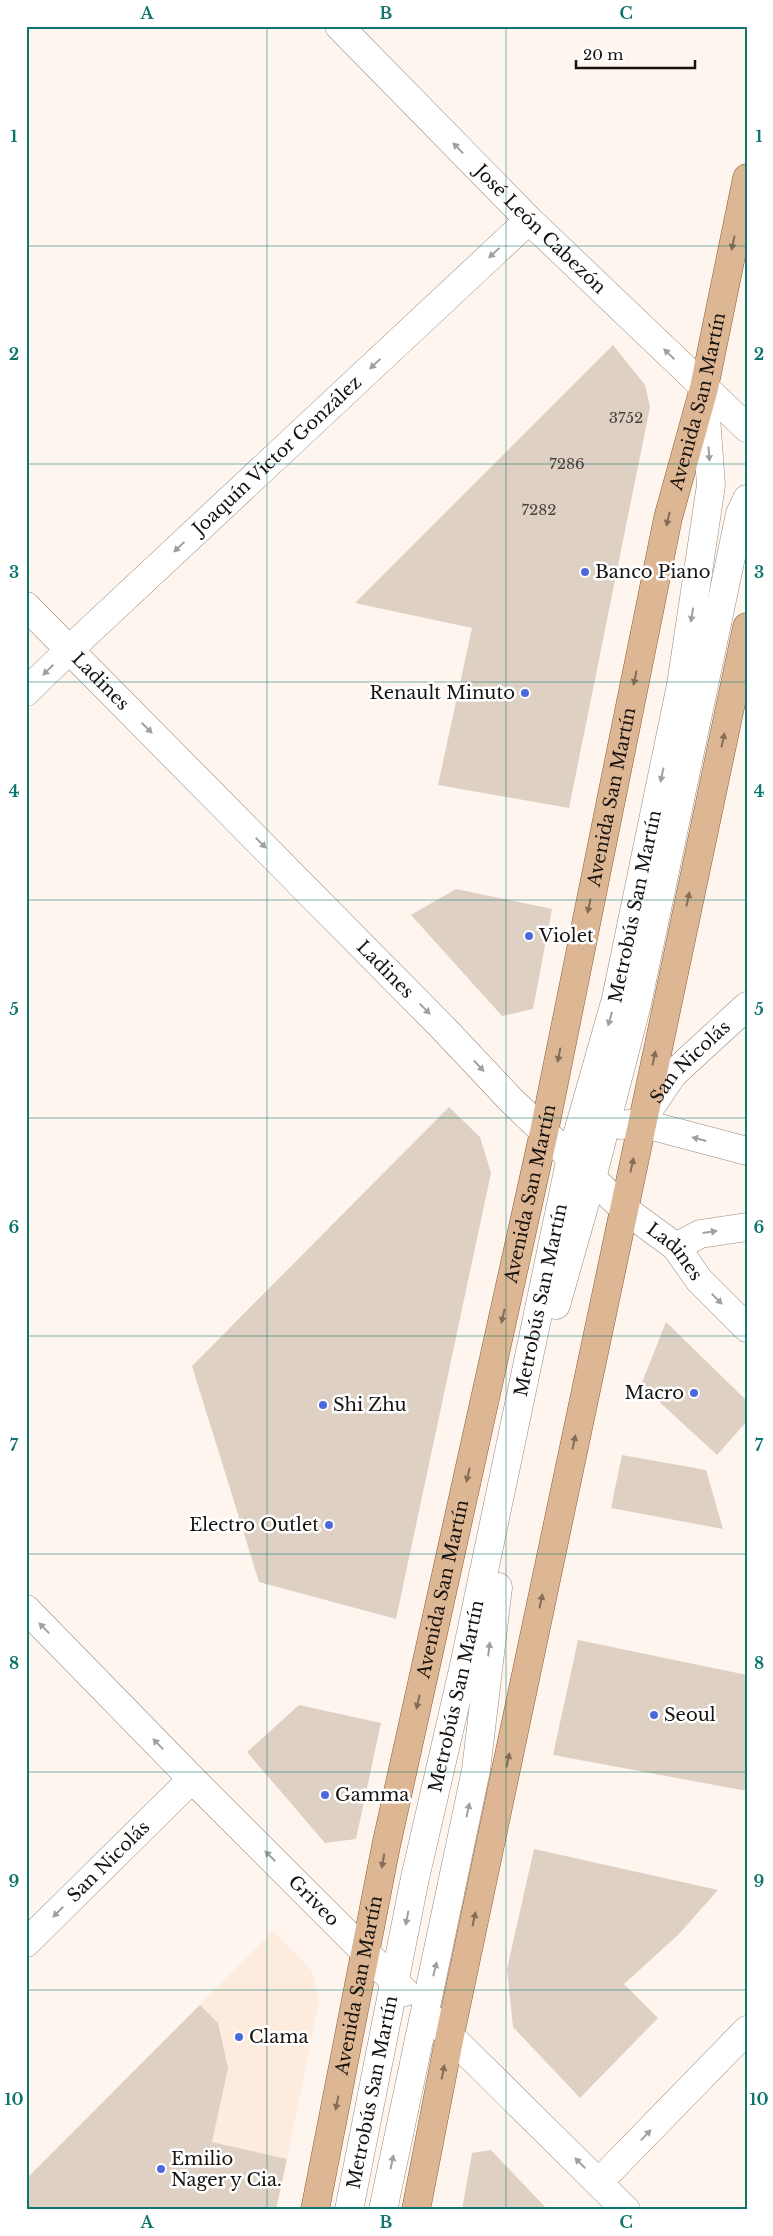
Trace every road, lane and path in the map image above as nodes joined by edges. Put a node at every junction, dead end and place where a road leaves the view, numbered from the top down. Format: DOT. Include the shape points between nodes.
graph roads {
  1 [pos="339,26"];
  2 [pos="747,178"];
  3 [pos="529,220"];
  4 [pos="704,388"];
  5 [pos="747,428"];
  6 [pos="747,499"];
  7 [pos="26,606"];
  8 [pos="747,627"];
  9 [pos="70,649"];
  10 [pos="26,692"];
  11 [pos="747,1006"];
  12 [pos="641,1123"];
  13 [pos="606,1127"];
  14 [pos="578,1130"];
  15 [pos="544,1132"];
  16 [pos="747,1151"];
  17 [pos="571,1157"];
  18 [pos="592,1178"];
  19 [pos="623,1208"];
  20 [pos="747,1227"];
  21 [pos="676,1247"];
  22 [pos="747,1328"];
  23 [pos="26,1609"];
  24 [pos="192,1779"];
  25 [pos="26,1943"];
  26 [pos="367,1952"];
  27 [pos="395,1982"];
  28 [pos="424,2011"];
  29 [pos="747,2030"];
  30 [pos="450,2035"];
  31 [pos="599,2182"];
  32 [pos="315,2210"];
  33 [pos="350,2210"];
  34 [pos="383,2210"];
  35 [pos="416,2210"];
  36 [pos="626,2210"];
  3 -- 1 [label="street, José León Cabezón, one-way"];
  2 -- 4 [label="main road, Avenida San Martín, one-way"];
  4 -- 3 [label="street, José León Cabezón, one-way"];
  3 -- 9 [label="street, Joaquín Victor González, one-way"];
  4 -- 5 [label="street, José León Cabezón"];
  4 -- 14 [label="street, Metrobús San Martín, one-way" via="711,485 681,685 616,999"];
  4 -- 15 [label="main road, Avenida San Martín, one-way" via="668,518"];
  6 -- 13 [label="street, Metrobús San Martín" via="740,514 637,1004"];
  7 -- 9 [label="street, Ladines"];
  12 -- 8 [label="main road, one-way"];
  9 -- 10 [label="street, Joaquín Victor González, one-way"];
  9 -- 15 [label="street, Ladines, one-way"];
  11 -- 12 [label="street, San Nicolás" via="673,1074"];
  12 -- 13 [label="street"];
  16 -- 12 [label="street, one-way"];
  19 -- 12 [label="main road, one-way"];
  13 -- 14 [label="street"];
  13 -- 18 [label="street, Metrobús San Martín"];
  14 -- 15 [label="street"];
  14 -- 17 [label="street, Metrobús San Martín"];
  15 -- 17 [label="street, Ladines"];
  15 -- 26 [label="main road, Avenida San Martín, one-way" via="386,1846"];
  17 -- 18 [label="street, Ladines"];
  17 -- 27 [label="street, Metrobús San Martín, one-way"];
  18 -- 19 [label="street, Ladines"];
  28 -- 18 [label="street, Metrobús San Martín, one-way" via="476,1770 495,1602 543,1357"];
  19 -- 21 [label="street, Ladines"];
  30 -- 19 [label="main road, one-way"];
  21 -- 20 [label="street, one-way" via="700,1234"];
  21 -- 22 [label="street, Ladines, one-way" via="699,1280"];
  24 -- 23 [label="street, Griveo, one-way"];
  24 -- 25 [label="street, San Nicolás, one-way"];
  26 -- 24 [label="street, Griveo, one-way"];
  26 -- 27 [label="street, Griveo"];
  26 -- 32 [label="main road, Avenida San Martín, one-way"];
  27 -- 28 [label="street, Griveo"];
  27 -- 33 [label="street, Metrobús San Martín"];
  28 -- 30 [label="street, Griveo"];
  34 -- 28 [label="street, Metrobús San Martín, one-way"];
  31 -- 29 [label="street, one-way"];
  31 -- 30 [label="street, Griveo, one-way"];
  35 -- 30 [label="main road, one-way"];
  31 -- 36 [label="street, Griveo"];
}
